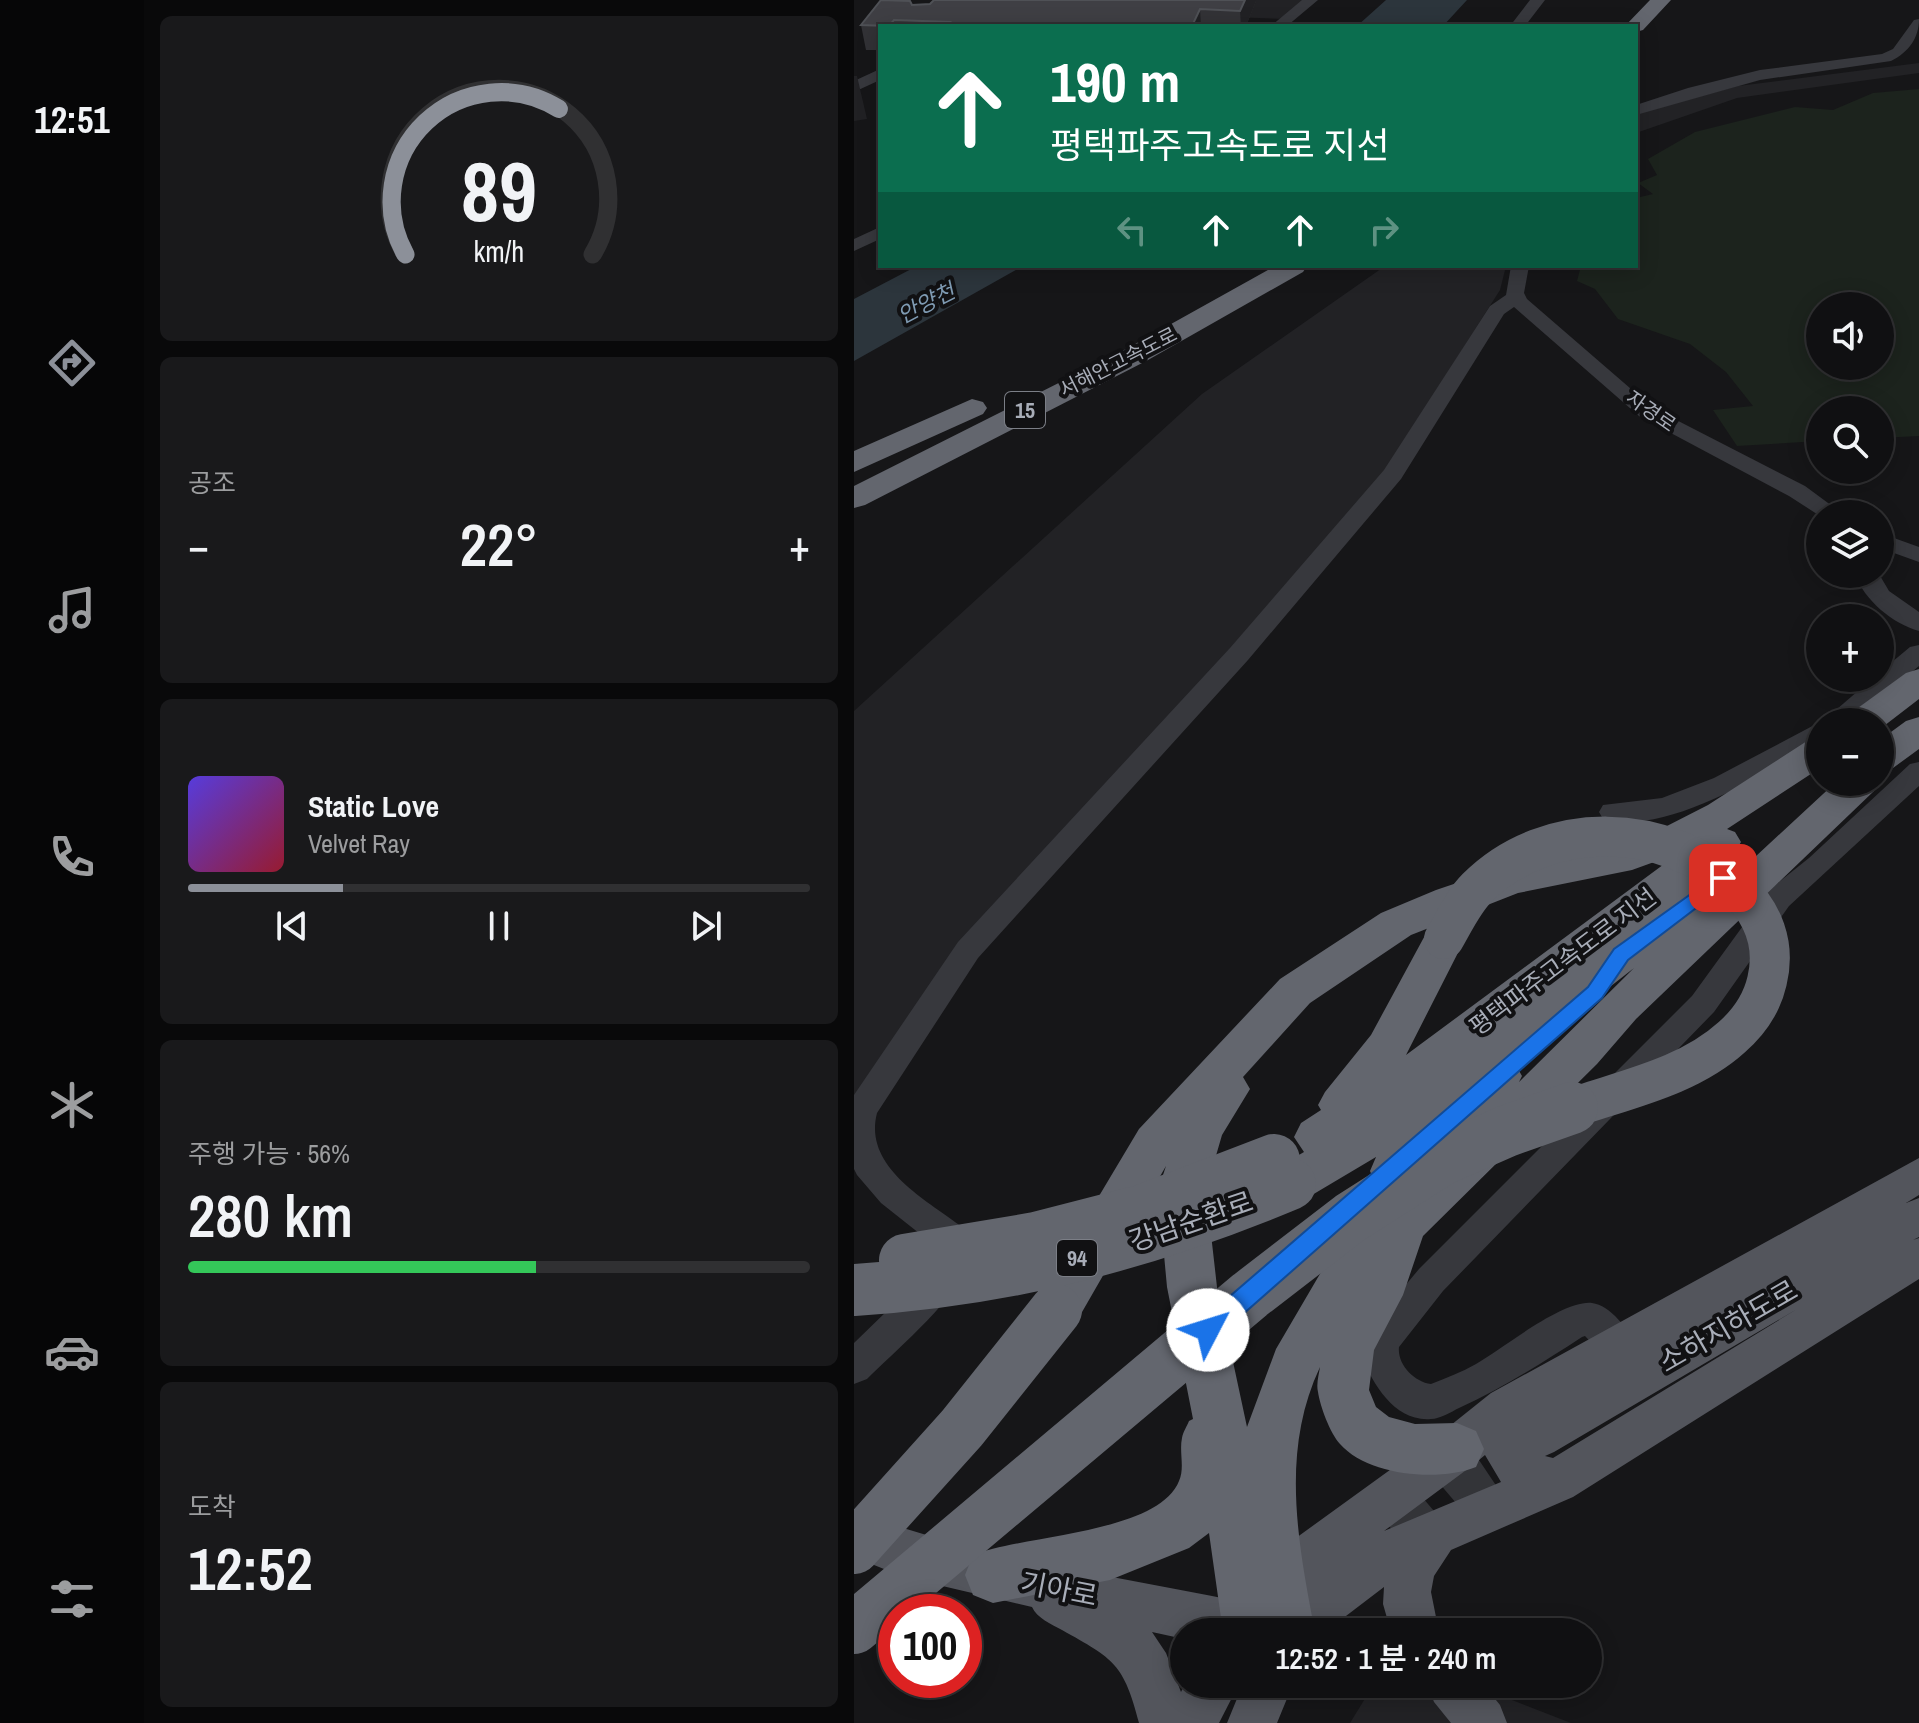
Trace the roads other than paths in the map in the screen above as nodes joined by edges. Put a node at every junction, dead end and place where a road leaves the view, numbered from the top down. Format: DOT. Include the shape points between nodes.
graph roads {
  1 [pos="1311,0"];
  2 [pos="1538,0"];
  3 [pos="1635,0"];
  4 [pos="1661,0"];
  5 [pos="1627,22"];
  6 [pos="1919,23"];
  7 [pos="1281,24"];
  8 [pos="1519,24"];
  9 [pos="878,75"];
  10 [pos="854,87"];
  11 [pos="1638,109"];
  12 [pos="878,233"];
  13 [pos="854,246"];
  14 [pos="1244,268"];
  15 [pos="1290,268"];
  16 [pos="1519,268"];
  17 [pos="1516,297"];
  18 [pos="1138,354"];
  19 [pos="886,459"];
  20 [pos="854,484"];
  21 [pos="854,498"];
  22 [pos="1811,500"];
  23 [pos="854,528"];
  24 [pos="1894,545"];
  25 [pos="1919,555"];
  26 [pos="1874,588"];
  27 [pos="1919,623"];
  28 [pos="1919,653"];
  29 [pos="1919,681"];
  30 [pos="1869,708"];
  31 [pos="1877,708"];
  32 [pos="1806,739"];
  33 [pos="1900,753"];
  34 [pos="1806,759"];
  35 [pos="1806,773"];
  36 [pos="1831,796"];
  37 [pos="1845,796"];
  38 [pos="1613,812"];
  39 [pos="1621,955"];
  40 [pos="1295,991"];
  41 [pos="1287,1164"];
  42 [pos="1919,1175"];
  43 [pos="1919,1216"];
  44 [pos="1403,1227"];
  45 [pos="1302,1251"];
  46 [pos="1919,1257"];
  47 [pos="854,1265"];
  48 [pos="854,1290"];
  49 [pos="1618,1345"];
  50 [pos="1206,1363"];
  51 [pos="854,1367"];
  52 [pos="1522,1423"];
  53 [pos="1457,1449"];
  54 [pos="1557,1481"];
  55 [pos="854,1534"];
  56 [pos="1434,1534"];
  57 [pos="854,1548"];
  58 [pos="1018,1581"];
  59 [pos="1277,1581"];
  60 [pos="1203,1618"];
  61 [pos="1265,1618"];
  62 [pos="1270,1618"];
  63 [pos="1296,1618"];
  64 [pos="1411,1618"];
  65 [pos="854,1628"];
  66 [pos="1205,1698"];
  67 [pos="1262,1698"];
  68 [pos="1463,1698"];
  69 [pos="1164,1723"];
  70 [pos="1190,1723"];
  71 [pos="1252,1723"];
  72 [pos="1482,1723"];
  1 -- 7 [label="street"];
  2 -- 8 [label="street"];
  3 -- 5 [label="highway"];
  4 -- 5 [label="highway"];
  6 -- 11 [label="street" via="1898,52 1886,58 1760,75"];
  9 -- 10 [label="street"];
  12 -- 13 [label="street"];
  14 -- 19 [label="highway, 서해안고속도로 / 15"];
  15 -- 18 [label="highway, 서해안고속도로 / 15"];
  16 -- 17 [label="street"];
  17 -- 22 [label="street, 자경로" via="1646,412"];
  17 -- 51 [label="street" via="1497,310 1393,474 1239,654 968,950 862,1109 859,1141 877,1177 950,1238 952,1261 937,1285"];
  18 -- 19 [label="highway, 서해안고속도로 / 15"];
  18 -- 23 [label="highway"];
  19 -- 20 [label="highway, 서해안고속도로 / 15"];
  19 -- 21 [label="highway, 서해안고속도로 / 15"];
  24 -- 25 [label="street"];
  26 -- 27 [label="street"];
  28 -- 30 [label="street"];
  29 -- 31 [label="highway"];
  32 -- 38 [label="street" via="1672,815"];
  33 -- 49 [label="street" via="1819,865 1773,892 1703,1004 1431,1280 1382,1341 1380,1358 1393,1381 1415,1400 1432,1402 1487,1377 1575,1322 1592,1319"];
  34 -- 40 [label="highway" via="1677,838 1632,855 1513,879 1396,924"];
  35 -- 41 [label="highway, 평택파주고속도로 지선" via="1429,1063"];
  36 -- 39 [label="highway, 평택파주고속도로 지선"];
  37 -- 44 [label="highway" via="1621,1007"];
  39 -- 41 [label="highway, 평택파주고속도로 지선" via="1399,1120"];
  39 -- 45 [label="highway, bridge" via="1595,993"];
  40 -- 50 [label="highway" via="1201,1129 1182,1190"];
  40 -- 57 [label="highway, bridge" via="1155,1143 1056,1310 962,1428"];
  41 -- 45 [label="highway, bridge" via="1379,1063 1471,895 1541,845 1625,835 1695,856 1747,897 1767,933 1768,985 1753,1016 1716,1051 1677,1073 1481,1141 1421,1172"];
  41 -- 47 [label="highway, 강남순환로 / 94, bridge" via="1036,1238"];
  41 -- 48 [label="highway, 강남순환로 / 94, bridge" via="1209,1219 1056,1264 975,1279"];
  42 -- 49 [label="main road"];
  43 -- 52 [label="main road, 소하지하도로"];
  44 -- 53 [label="highway" via="1378,1295 1349,1345 1343,1390 1357,1425 1375,1439 1415,1450"];
  44 -- 59 [label="highway" via="1342,1283 1314,1326 1275,1419 1267,1507"];
  45 -- 65 [label="highway, bridge"];
  46 -- 54 [label="main road"];
  49 -- 52 [label="main road"];
  50 -- 58 [label="highway" via="1209,1460 1203,1496 1177,1527"];
  50 -- 61 [label="highway"];
  52 -- 53 [label="main road"];
  52 -- 54 [label="main road" via="1501,1425 1503,1446 1514,1467"];
  53 -- 59 [label="main road"];
  54 -- 56 [label="main road"];
  55 -- 58 [label="main road, 기아로" via="904,1553"];
  56 -- 63 [label="main road" via="1395,1550"];
  56 -- 64 [label="main road" via="1418,1555 1408,1583 1405,1600"];
  58 -- 60 [label="main road, 기아로"];
  58 -- 69 [label="main road" via="1135,1650 1145,1663"];
  59 -- 62 [label="highway"];
  66 -- 70 [label="main road"];
  67 -- 71 [label="main road"];
  68 -- 72 [label="main road"];
}
